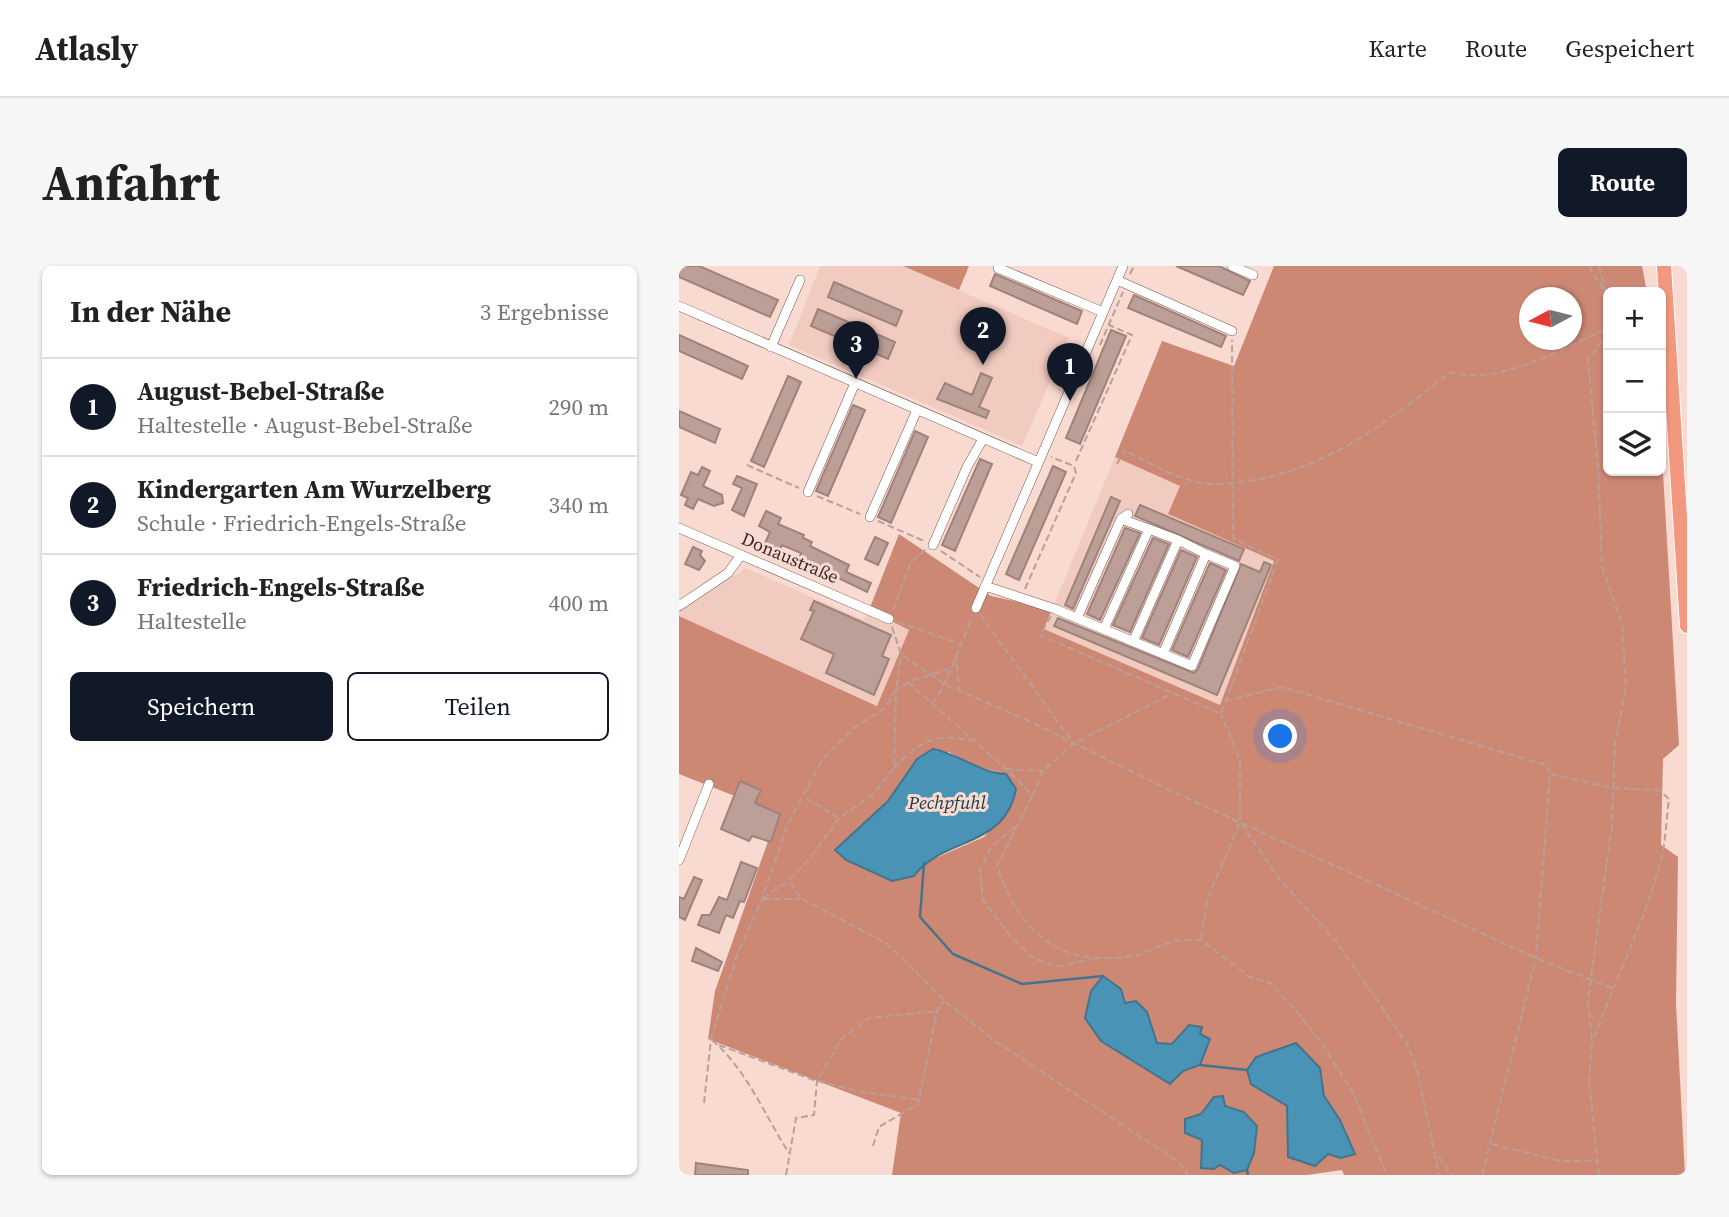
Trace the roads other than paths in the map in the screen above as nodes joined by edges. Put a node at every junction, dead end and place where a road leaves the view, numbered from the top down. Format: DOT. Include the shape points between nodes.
graph roads {
  1 [pos="1123,266"];
  2 [pos="1231,266"];
  3 [pos="1664,266"];
  4 [pos="998,268"];
  5 [pos="1253,275"];
  6 [pos="800,280"];
  7 [pos="1117,280"];
  8 [pos="679,306"];
  9 [pos="1103,312"];
  10 [pos="1232,331"];
  11 [pos="771,347"];
  12 [pos="855,383"];
  13 [pos="917,410"];
  14 [pos="983,439"];
  15 [pos="1038,462"];
  16 [pos="808,492"];
  17 [pos="870,517"];
  18 [pos="679,527"];
  19 [pos="1149,529"];
  20 [pos="1178,540"];
  21 [pos="933,545"];
  22 [pos="1206,554"];
  23 [pos="741,555"];
  24 [pos="985,586"];
  25 [pos="679,606"];
  26 [pos="976,608"];
  27 [pos="1077,618"];
  28 [pos="889,619"];
  29 [pos="1687,626"];
  30 [pos="1104,629"];
  31 [pos="1133,642"];
  32 [pos="1163,654"];
  33 [pos="709,784"];
  34 [pos="679,860"];
  1 -- 7 [label="street"];
  2 -- 5 [label="street"];
  3 -- 29 [label="highway"];
  4 -- 9 [label="street"];
  6 -- 11 [label="street"];
  7 -- 9 [label="street"];
  7 -- 10 [label="street"];
  8 -- 11 [label="street"];
  9 -- 15 [label="street"];
  11 -- 12 [label="street"];
  12 -- 13 [label="street"];
  12 -- 16 [label="street"];
  13 -- 14 [label="street"];
  13 -- 17 [label="street"];
  14 -- 15 [label="street"];
  14 -- 21 [label="street"];
  15 -- 24 [label="street"];
  18 -- 23 [label="street, Donaustraße"];
  19 -- 20 [label="street"];
  19 -- 27 [label="street" via="1125,517"];
  19 -- 30 [label="street"];
  20 -- 22 [label="street"];
  20 -- 31 [label="street"];
  22 -- 32 [label="street"];
  22 -- 32 [label="street" via="1235,566 1192,666"];
  23 -- 25 [label="street" via="728,573"];
  23 -- 28 [label="street, Donaustraße"];
  24 -- 26 [label="street"];
  24 -- 27 [label="street"];
  27 -- 30 [label="street"];
  30 -- 31 [label="street"];
  31 -- 32 [label="street"];
  33 -- 34 [label="street"];
}
